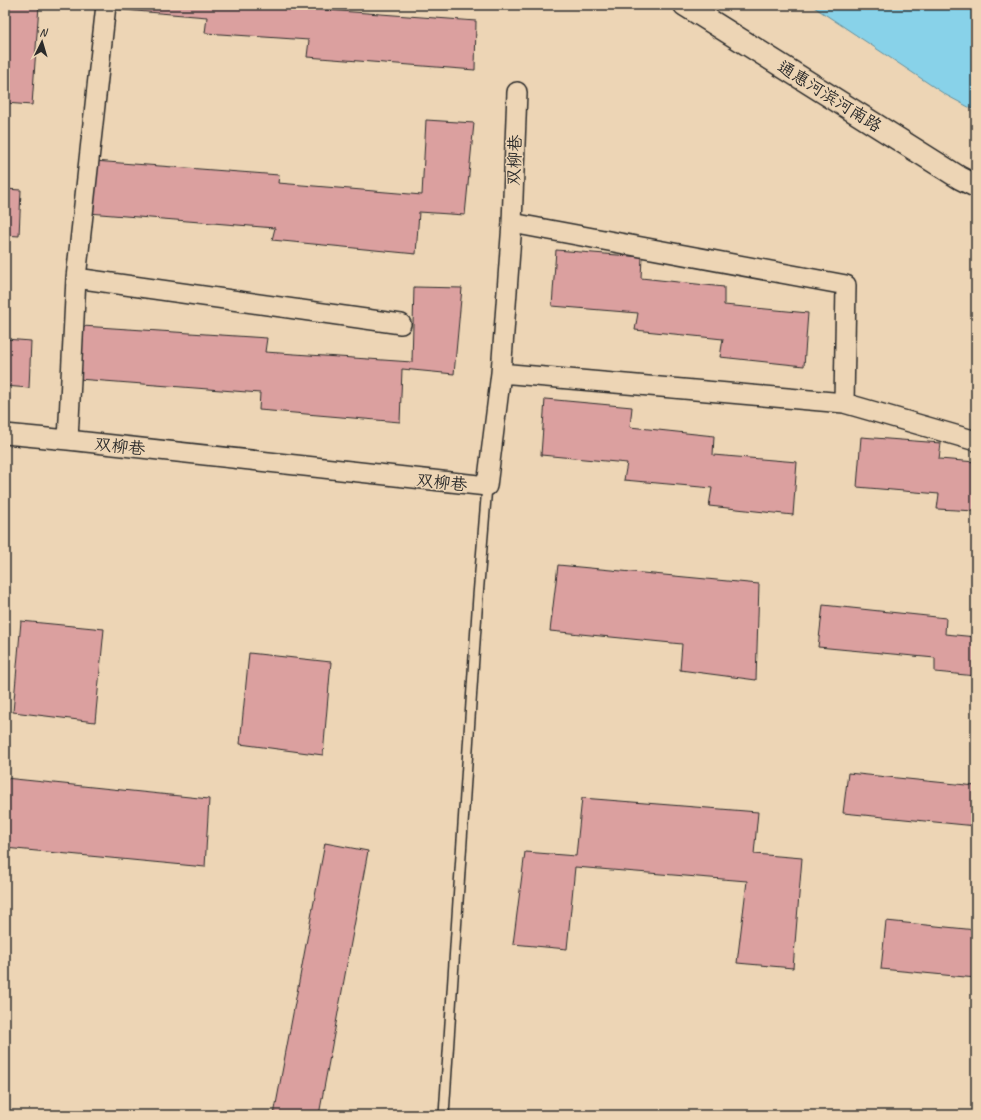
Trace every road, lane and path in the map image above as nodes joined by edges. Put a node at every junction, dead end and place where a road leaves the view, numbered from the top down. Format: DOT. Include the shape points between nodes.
graph roads {
  1 [pos="106,5"];
  2 [pos="685,5"];
  3 [pos="517,92"];
  4 [pos="976,186"];
  5 [pos="512,223"];
  6 [pos="76,278"];
  7 [pos="401,324"];
  8 [pos="501,374"];
  9 [pos="844,404"];
  10 [pos="5,434"];
  11 [pos="68,440"];
  12 [pos="976,441"];
  13 [pos="487,486"];
  14 [pos="444,1115"];
  1 -- 6 [label="street"];
  2 -- 4 [label="street, 通惠河滨河南路"];
  3 -- 5 [label="street, 双柳巷"];
  5 -- 8 [label="street, 双柳巷"];
  5 -- 9 [label="street" via="846,285"];
  6 -- 7 [label="street"];
  6 -- 11 [label="street"];
  8 -- 9 [label="street"];
  8 -- 13 [label="street, 双柳巷"];
  9 -- 12 [label="street"];
  10 -- 11 [label="street, 双柳巷"];
  11 -- 13 [label="street, 双柳巷"];
  13 -- 14 [label="lane"];
}
